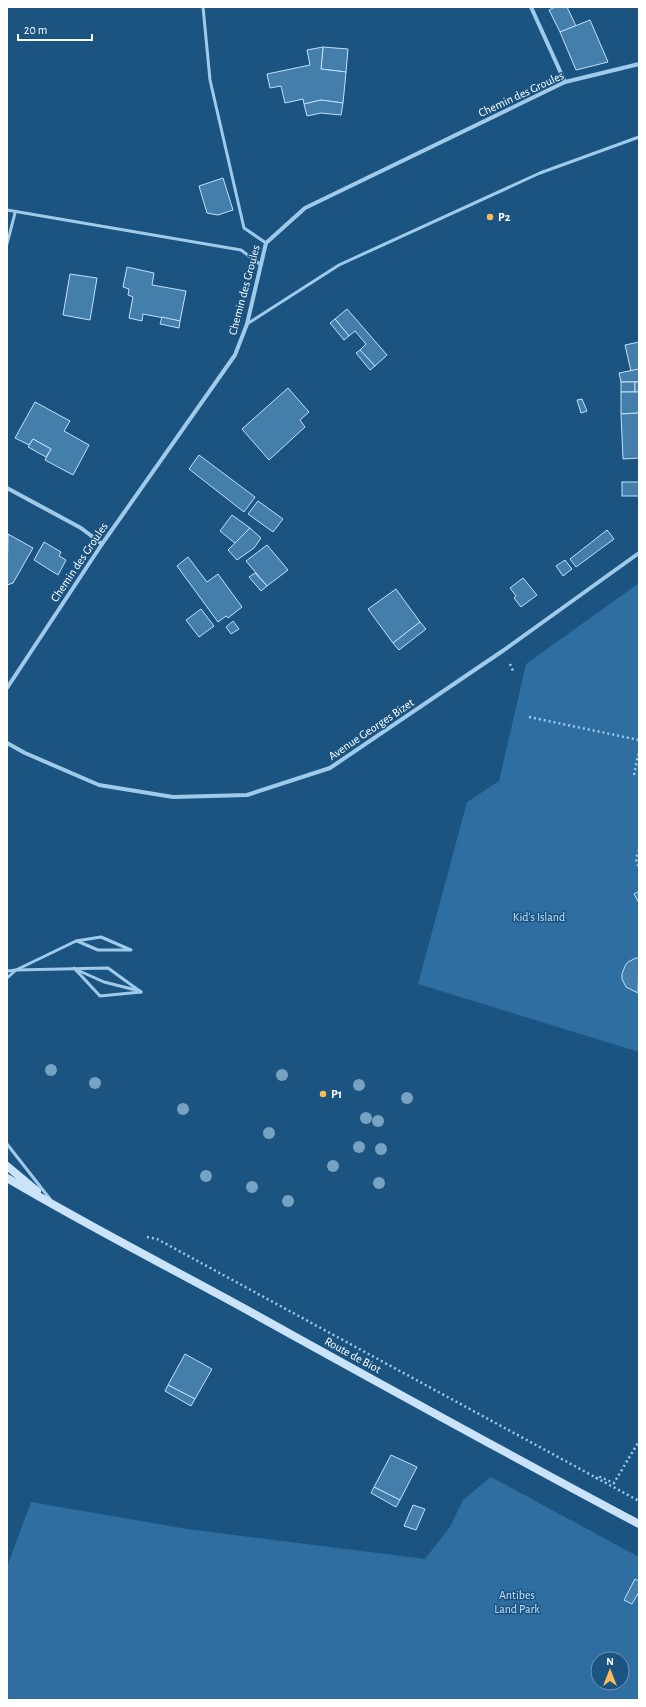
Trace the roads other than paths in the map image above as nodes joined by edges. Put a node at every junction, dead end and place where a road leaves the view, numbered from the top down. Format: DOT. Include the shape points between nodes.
graph roads {
  1 [pos="203,7"];
  2 [pos="531,7"];
  3 [pos="639,64"];
  4 [pos="565,82"];
  5 [pos="639,137"];
  6 [pos="7,210"];
  7 [pos="15,213"];
  8 [pos="266,243"];
  9 [pos="7,244"];
  10 [pos="261,265"];
  11 [pos="247,324"];
  12 [pos="7,488"];
  13 [pos="102,544"];
  14 [pos="639,553"];
  15 [pos="7,688"];
  16 [pos="7,743"];
  17 [pos="76,941"];
  18 [pos="74,968"];
  19 [pos="16,970"];
  20 [pos="7,971"];
  21 [pos="7,978"];
  22 [pos="142,992"];
  23 [pos="7,1144"];
  24 [pos="7,1166"];
  25 [pos="7,1178"];
  26 [pos="56,1207"];
  27 [pos="639,1524"];
  1 -- 8 [label="lane" via="210,80 244,228"];
  2 -- 4 [label="street"];
  3 -- 4 [label="street, Chemin des Groules"];
  4 -- 8 [label="street, Chemin des Groules" via="305,208"];
  5 -- 11 [label="lane" via="540,173 339,265"];
  6 -- 7 [label="lane"];
  7 -- 9 [label="lane"];
  7 -- 10 [label="lane" via="241,250"];
  8 -- 10 [label="street, Chemin des Groules"];
  10 -- 11 [label="street, Chemin des Groules"];
  11 -- 13 [label="street, Chemin des Groules" via="235,354"];
  12 -- 13 [label="street" via="81,528"];
  13 -- 15 [label="street, Chemin des Groules"];
  14 -- 16 [label="street, Avenue Georges Bizet" via="504,650 330,768 247,795 173,796 99,785 25,754"];
  17 -- 17 [label="lane" via="98,950 131,950 101,937"];
  17 -- 19 [label="lane"];
  18 -- 19 [label="lane"];
  18 -- 22 [label="lane" via="104,982"];
  18 -- 22 [label="lane" via="108,968"];
  18 -- 22 [label="lane" via="100,996"];
  19 -- 20 [label="lane"];
  19 -- 21 [label="lane"];
  23 -- 26 [label="lane"];
  24 -- 26 [label="main road"];
  25 -- 26 [label="main road"];
  26 -- 27 [label="main road, Route de Biot"];
}
